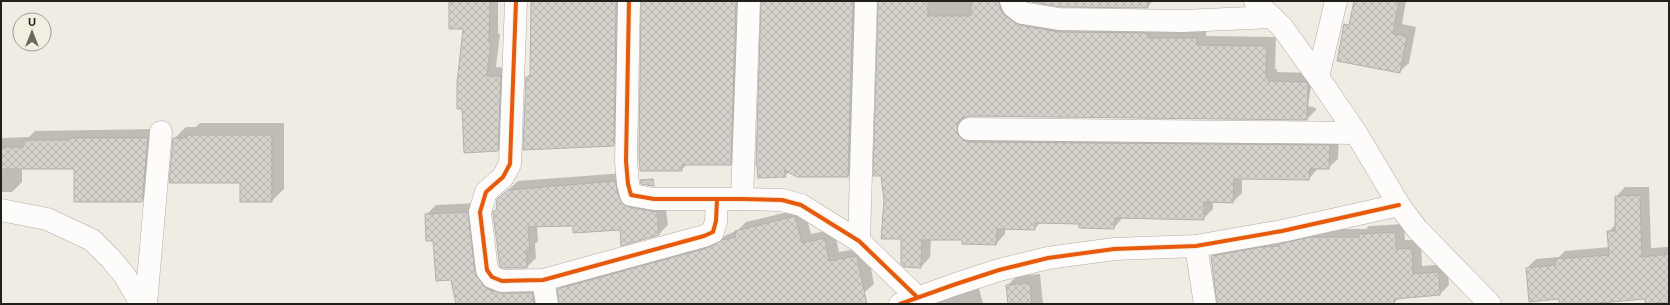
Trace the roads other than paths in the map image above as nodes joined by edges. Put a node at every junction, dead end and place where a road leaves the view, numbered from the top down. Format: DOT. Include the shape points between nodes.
graph roads {
  1 [pos="516,1"];
  2 [pos="629,1"];
  3 [pos="749,1"];
  4 [pos="866,1"];
  5 [pos="1011,1"];
  6 [pos="1254,1"];
  7 [pos="1336,1"];
  8 [pos="1272,17"];
  9 [pos="1318,77"];
  10 [pos="969,129"];
  11 [pos="161,132"];
  12 [pos="1356,133"];
  13 [pos="742,199"];
  14 [pos="717,200"];
  15 [pos="1399,205"];
  16 [pos="1,210"];
  17 [pos="859,241"];
  18 [pos="1196,246"];
  19 [pos="543,280"];
  20 [pos="908,300"];
  21 [pos="141,304"];
  22 [pos="146,304"];
  23 [pos="547,304"];
  24 [pos="1205,304"];
  25 [pos="1490,304"];
  1 -- 19 [label="street" via="510,164 503,177 486,192 480,212 487,270 492,277 502,281"];
  2 -- 14 [label="street" via="626,161 631,195 654,199"];
  3 -- 13 [label="street"];
  4 -- 17 [label="street"];
  5 -- 8 [label="street" via="1022,13 1059,19 1183,21"];
  6 -- 8 [label="street"];
  7 -- 9 [label="street"];
  8 -- 9 [label="street" via="1288,34"];
  9 -- 12 [label="street"];
  10 -- 12 [label="street"];
  11 -- 22 [label="street"];
  12 -- 15 [label="street"];
  13 -- 14 [label="street"];
  13 -- 17 [label="street" via="782,200 801,205"];
  14 -- 19 [label="street" via="713,232"];
  15 -- 18 [label="street" via="1282,231"];
  15 -- 25 [label="street" via="1417,229"];
  16 -- 21 [label="street" via="47,219 92,240 120,270"];
  17 -- 20 [label="street"];
  18 -- 20 [label="street" via="1114,249 1048,258 999,270"];
  18 -- 24 [label="street"];
  19 -- 23 [label="street"];
}
